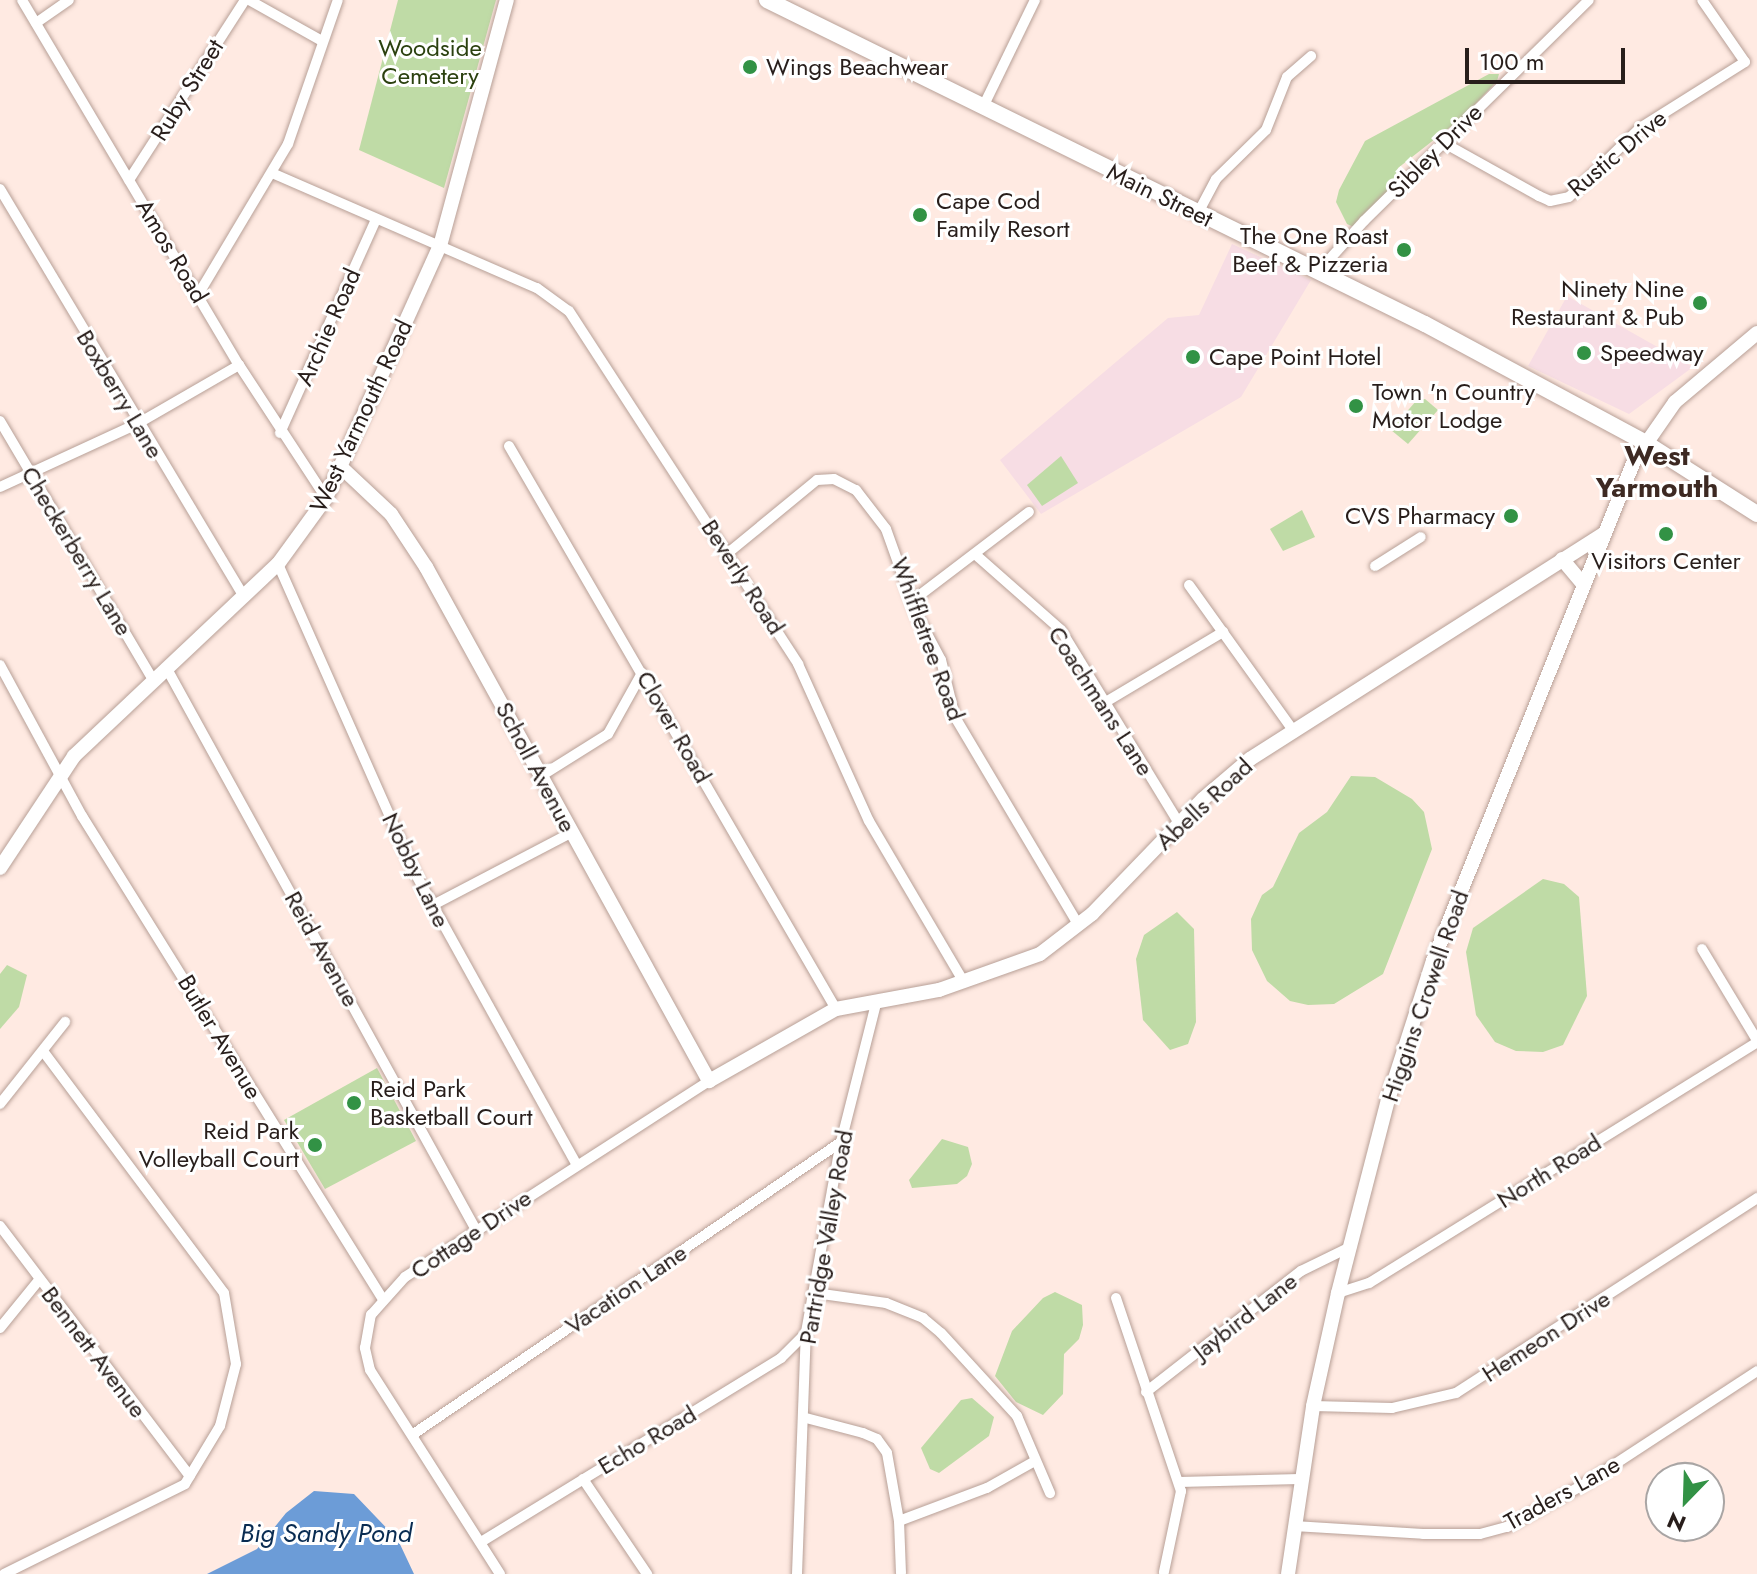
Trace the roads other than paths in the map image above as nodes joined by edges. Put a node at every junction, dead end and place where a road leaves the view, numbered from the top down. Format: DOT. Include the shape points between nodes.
graph roads {
  1 [pos="22,0"];
  2 [pos="69,0"];
  3 [pos="247,0"];
  4 [pos="338,0"];
  5 [pos="507,0"];
  6 [pos="767,0"];
  7 [pos="1035,0"];
  8 [pos="1589,0"];
  9 [pos="1702,0"];
  10 [pos="36,23"];
  11 [pos="322,41"];
  12 [pos="1311,56"];
  13 [pos="983,107"];
  14 [pos="1444,143"];
  15 [pos="272,173"];
  16 [pos="129,180"];
  17 [pos="0,189"];
  18 [pos="1198,213"];
  19 [pos="375,222"];
  20 [pos="440,246"];
  21 [pos="1319,271"];
  22 [pos="198,295"];
  23 [pos="1757,333"];
  24 [pos="239,365"];
  25 [pos="0,421"];
  26 [pos="137,424"];
  27 [pos="280,433"];
  28 [pos="1644,442"];
  29 [pos="509,446"];
  30 [pos="342,468"];
  31 [pos="33,473"];
  32 [pos="0,487"];
  33 [pos="326,498"];
  34 [pos="1029,512"];
  35 [pos="1757,514"];
  36 [pos="1605,533"];
  37 [pos="1421,537"];
  38 [pos="728,553"];
  39 [pos="976,555"];
  40 [pos="1562,559"];
  41 [pos="278,564"];
  42 [pos="1375,566"];
  43 [pos="1189,585"];
  44 [pos="1584,585"];
  45 [pos="244,596"];
  46 [pos="912,601"];
  47 [pos="1223,632"];
  48 [pos="0,665"];
  49 [pos="167,669"];
  50 [pos="642,673"];
  51 [pos="154,681"];
  52 [pos="1104,703"];
  53 [pos="1292,729"];
  54 [pos="58,776"];
  55 [pos="541,776"];
  56 [pos="1179,823"];
  57 [pos="571,833"];
  58 [pos="0,868"];
  59 [pos="433,905"];
  60 [pos="1078,924"];
  61 [pos="1702,949"];
  62 [pos="964,982"];
  63 [pos="877,1000"];
  64 [pos="836,1009"];
  65 [pos="65,1022"];
  66 [pos="1757,1041"];
  67 [pos="44,1052"];
  68 [pos="709,1081"];
  69 [pos="0,1104"];
  70 [pos="841,1142"];
  71 [pos="576,1164"];
  72 [pos="1757,1198"];
  73 [pos="0,1226"];
  74 [pos="476,1230"];
  75 [pos="1348,1248"];
  76 [pos="39,1280"];
  77 [pos="815,1293"];
  78 [pos="1338,1293"];
  79 [pos="382,1298"];
  80 [pos="1116,1298"];
  81 [pos="0,1328"];
  82 [pos="806,1332"];
  83 [pos="1757,1371"];
  84 [pos="1146,1392"];
  85 [pos="1313,1406"];
  86 [pos="806,1418"];
  87 [pos="412,1435"];
  88 [pos="1035,1461"];
  89 [pos="190,1476"];
  90 [pos="583,1479"];
  91 [pos="1300,1479"];
  92 [pos="1179,1482"];
  93 [pos="1050,1493"];
  94 [pos="899,1521"];
  95 [pos="1294,1526"];
  96 [pos="481,1542"];
  97 [pos="901,1573"];
  98 [pos="1165,1573"];
  99 [pos="4,1574"];
  100 [pos="500,1574"];
  101 [pos="647,1574"];
  102 [pos="797,1574"];
  103 [pos="1288,1574"];
  1 -- 10 [label="street, Amos Road"];
  2 -- 10 [label="street"];
  3 -- 11 [label="street"];
  3 -- 16 [label="street, Ruby Street"];
  4 -- 11 [label="street"];
  5 -- 20 [label="main road, West Yarmouth Road"];
  6 -- 13 [label="main road, Main Street"];
  7 -- 13 [label="street"];
  8 -- 14 [label="street, Sibley Drive"];
  9 -- 14 [label="street, Rustic Drive" via="1745,62 1640,128 1561,200 1539,196"];
  10 -- 16 [label="street, Amos Road"];
  11 -- 15 [label="street" via="288,144"];
  12 -- 18 [label="street" via="1287,77 1266,130 1216,179"];
  13 -- 18 [label="main road, Main Street"];
  14 -- 21 [label="street, Sibley Drive"];
  15 -- 19 [label="street, Beverly Road"];
  15 -- 22 [label="street"];
  16 -- 22 [label="street, Amos Road"];
  17 -- 26 [label="street, Boxberry Lane"];
  18 -- 21 [label="main road, Main Street"];
  19 -- 20 [label="street, Beverly Road"];
  19 -- 27 [label="street, Archie Road"];
  20 -- 30 [label="main road, West Yarmouth Road"];
  20 -- 38 [label="street, Beverly Road" via="537,288 569,311"];
  21 -- 28 [label="main road, Main Street"];
  22 -- 24 [label="street, Amos Road"];
  23 -- 28 [label="main road, Higgins Crowell Road" via="1675,402"];
  24 -- 26 [label="street"];
  24 -- 27 [label="street, Amos Road"];
  25 -- 31 [label="street, Checkerberry Lane"];
  26 -- 31 [label="street"];
  26 -- 45 [label="street, Boxberry Lane"];
  27 -- 33 [label="street, Amos Road"];
  28 -- 35 [label="main road, Main Street"];
  28 -- 36 [label="main road, Higgins Crowell Road"];
  29 -- 50 [label="street, Clover Road"];
  30 -- 33 [label="main road, West Yarmouth Road"];
  30 -- 55 [label="main road, Scholl Avenue" via="404,531"];
  31 -- 32 [label="street"];
  31 -- 51 [label="street, Checkerberry Lane"];
  33 -- 41 [label="main road, West Yarmouth Road"];
  34 -- 39 [label="street"];
  36 -- 40 [label="main road, Abells Road"];
  36 -- 44 [label="main road, Higgins Crowell Road"];
  37 -- 42 [label="street"];
  38 -- 46 [label="street, Whiffletree Road" via="817,480 834,479 856,490 886,529"];
  38 -- 62 [label="street, Beverly Road" via="813,690 869,821"];
  39 -- 46 [label="street"];
  39 -- 52 [label="street, Coachmans Lane" via="1061,630"];
  40 -- 44 [label="main road"];
  40 -- 53 [label="main road, Abells Road"];
  41 -- 45 [label="main road, West Yarmouth Road"];
  41 -- 59 [label="street, Nobby Lane"];
  43 -- 47 [label="street"];
  44 -- 75 [label="main road, Higgins Crowell Road" via="1433,961"];
  45 -- 49 [label="main road, West Yarmouth Road"];
  46 -- 60 [label="street, Whiffletree Road" via="941,660 955,717"];
  47 -- 52 [label="street"];
  47 -- 53 [label="street"];
  48 -- 54 [label="street, Butler Avenue" via="45,740"];
  49 -- 51 [label="main road, West Yarmouth Road"];
  49 -- 74 [label="street, Reid Avenue"];
  50 -- 55 [label="street" via="608,734"];
  50 -- 64 [label="street, Clover Road"];
  51 -- 54 [label="main road, West Yarmouth Road" via="94,734"];
  52 -- 56 [label="street, Coachmans Lane"];
  53 -- 56 [label="main road, Abells Road" via="1217,785"];
  54 -- 58 [label="main road, West Yarmouth Road"];
  54 -- 79 [label="street, Butler Avenue"];
  55 -- 57 [label="main road, Scholl Avenue"];
  56 -- 60 [label="main road, Abells Road"];
  57 -- 59 [label="street"];
  57 -- 68 [label="main road, Scholl Avenue"];
  59 -- 71 [label="street, Nobby Lane"];
  60 -- 62 [label="main road, Abells Road" via="1040,954"];
  61 -- 66 [label="street"];
  62 -- 63 [label="main road, Abells Road" via="904,999"];
  63 -- 64 [label="main road, Abells Road"];
  63 -- 70 [label="street, Partridge Valley Road"];
  64 -- 68 [label="main road, Cottage Drive"];
  65 -- 67 [label="street"];
  66 -- 78 [label="street, North Road" via="1369,1283"];
  67 -- 69 [label="street"];
  67 -- 89 [label="street" via="211,1272 228,1303 236,1340 234,1384 210,1446"];
  68 -- 71 [label="street, Cottage Drive"];
  70 -- 77 [label="street, Partridge Valley Road"];
  70 -- 87 [label="street, Vacation Lane"];
  71 -- 74 [label="street, Cottage Drive"];
  72 -- 85 [label="street, Hemeon Drive" via="1456,1393 1392,1408"];
  73 -- 76 [label="street, Bennett Avenue"];
  74 -- 79 [label="street, Cottage Drive"];
  75 -- 78 [label="main road, Higgins Crowell Road"];
  75 -- 84 [label="street, Jaybird Lane" via="1301,1271"];
  76 -- 81 [label="street"];
  76 -- 89 [label="street, Bennett Avenue"];
  77 -- 82 [label="street, Partridge Valley Road"];
  77 -- 88 [label="street" via="886,1303 923,1318 1000,1393 1028,1438"];
  78 -- 85 [label="main road, Higgins Crowell Road"];
  79 -- 87 [label="street" via="367,1327 367,1361"];
  80 -- 84 [label="street"];
  82 -- 86 [label="street, Partridge Valley Road"];
  82 -- 90 [label="street, Echo Road" via="781,1358"];
  83 -- 95 [label="street, Traders Lane" via="1572,1492 1507,1527 1480,1534 1423,1534"];
  84 -- 92 [label="street"];
  85 -- 91 [label="main road, Higgins Crowell Road"];
  86 -- 94 [label="street" via="877,1439 891,1467"];
  86 -- 102 [label="street, Partridge Valley Road"];
  87 -- 96 [label="street"];
  88 -- 93 [label="street"];
  88 -- 94 [label="street" via="987,1488"];
  89 -- 99 [label="street" via="168,1496 37,1553"];
  90 -- 96 [label="street, Echo Road"];
  90 -- 101 [label="street"];
  91 -- 92 [label="street"];
  91 -- 95 [label="main road, Higgins Crowell Road"];
  92 -- 98 [label="street"];
  94 -- 97 [label="street"];
  95 -- 103 [label="main road, Higgins Crowell Road"];
  96 -- 100 [label="street"];
}
